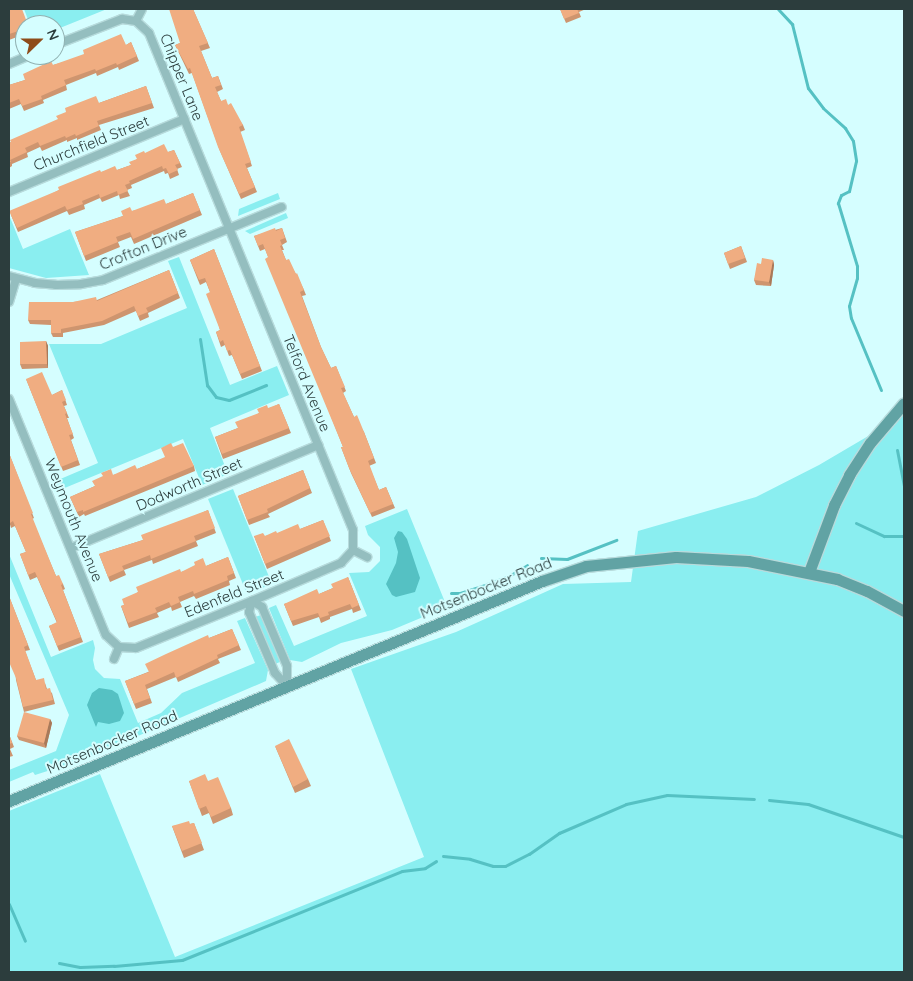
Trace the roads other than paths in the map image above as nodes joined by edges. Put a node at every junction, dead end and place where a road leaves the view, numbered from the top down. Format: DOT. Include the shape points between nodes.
graph roads {
  1 [pos="142,9"];
  2 [pos="136,21"];
  3 [pos="65,41"];
  4 [pos="184,119"];
  5 [pos="9,192"];
  6 [pos="282,207"];
  7 [pos="229,228"];
  8 [pos="13,277"];
  9 [pos="9,302"];
  10 [pos="10,403"];
  11 [pos="904,403"];
  12 [pos="318,445"];
  13 [pos="71,548"];
  14 [pos="353,550"];
  15 [pos="367,556"];
  16 [pos="809,572"];
  17 [pos="252,601"];
  18 [pos="904,611"];
  19 [pos="119,647"];
  20 [pos="114,659"];
  21 [pos="287,686"];
  22 [pos="9,802"];
  1 -- 2 [label="street"];
  2 -- 3 [label="street" via="117,20"];
  2 -- 4 [label="street, Chipper Lane" via="150,36"];
  4 -- 5 [label="street, Churchfield Street"];
  4 -- 7 [label="street, Chipper Lane"];
  6 -- 7 [label="street, Crofton Drive"];
  7 -- 8 [label="street, Crofton Drive" via="103,280 56,286"];
  7 -- 12 [label="street, Telford Avenue"];
  8 -- 9 [label="street"];
  10 -- 13 [label="street, Weymouth Avenue"];
  11 -- 16 [label="main road" via="870,443 849,475"];
  12 -- 13 [label="street, Dodworth Street"];
  12 -- 14 [label="street, Telford Avenue" via="353,530"];
  13 -- 19 [label="street, Weymouth Avenue" via="106,635"];
  14 -- 15 [label="street"];
  14 -- 17 [label="street, Edenfeld Street" via="340,564"];
  16 -- 18 [label="main road, Motsenbocker Road" via="859,588"];
  16 -- 21 [label="main road, Motsenbocker Road" via="748,561 699,557 586,566 559,574"];
  17 -- 19 [label="street, Edenfeld Street" via="136,648"];
  17 -- 21 [label="street" via="249,612 275,674"];
  17 -- 21 [label="street" via="262,607 287,666"];
  19 -- 20 [label="street"];
  21 -- 22 [label="main road, Motsenbocker Road"];
}
